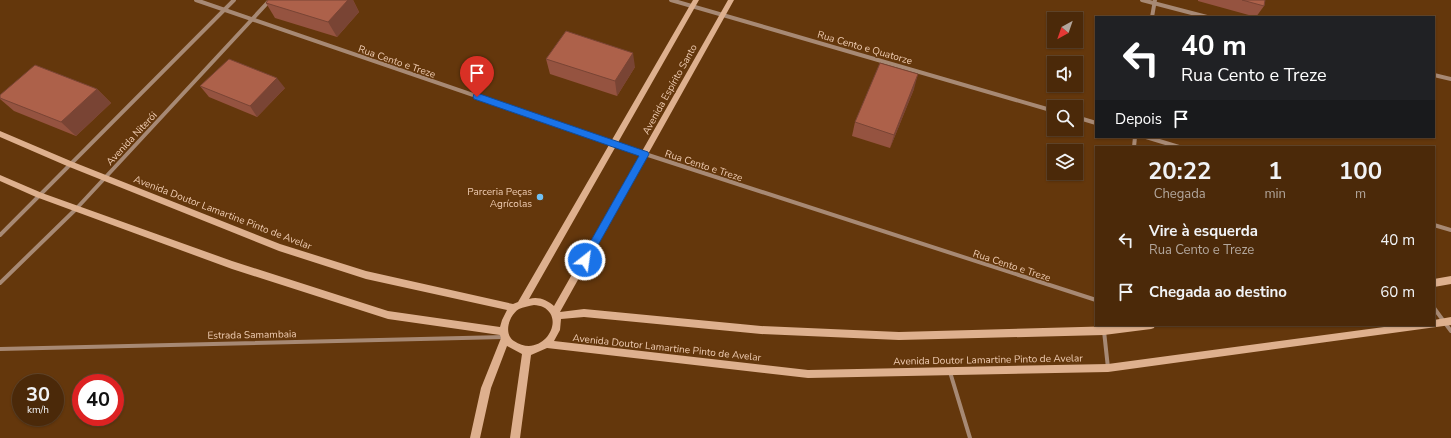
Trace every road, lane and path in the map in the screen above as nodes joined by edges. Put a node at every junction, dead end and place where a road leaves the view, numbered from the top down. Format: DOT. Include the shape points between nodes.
graph roads {
  1 [pos="196,0"];
  2 [pos="234,0"];
  3 [pos="270,0"];
  4 [pos="671,0"];
  5 [pos="731,0"];
  6 [pos="1142,0"];
  7 [pos="1154,2"];
  8 [pos="694,3"];
  9 [pos="223,10"];
  10 [pos="722,16"];
  11 [pos="1152,16"];
  12 [pos="1204,16"];
  13 [pos="251,19"];
  14 [pos="1435,75"];
  15 [pos="1451,79"];
  16 [pos="1047,109"];
  17 [pos="1083,119"];
  18 [pos="1095,123"];
  19 [pos="0,134"];
  20 [pos="1149,138"];
  21 [pos="612,143"];
  22 [pos="1176,146"];
  23 [pos="645,154"];
  24 [pos="70,164"];
  25 [pos="0,178"];
  26 [pos="104,178"];
  27 [pos="39,195"];
  28 [pos="76,209"];
  29 [pos="1435,225"];
  30 [pos="1451,230"];
  31 [pos="0,235"];
  32 [pos="1451,280"];
  33 [pos="0,283"];
  34 [pos="1435,283"];
  35 [pos="1095,300"];
  36 [pos="518,306"];
  37 [pos="1435,309"];
  38 [pos="556,314"];
  39 [pos="1448,322"];
  40 [pos="1435,324"];
  41 [pos="1135,326"];
  42 [pos="1422,326"];
  43 [pos="1104,328"];
  44 [pos="1451,331"];
  45 [pos="504,336"];
  46 [pos="547,344"];
  47 [pos="0,349"];
  48 [pos="527,351"];
  49 [pos="1108,368"];
  50 [pos="950,371"];
  51 [pos="475,438"];
  52 [pos="516,438"];
  53 [pos="970,438"];
  1 -- 9 [label="street, Rua Cento e Treze"];
  2 -- 9 [label="street"];
  3 -- 13 [label="street, Avenida Niterói"];
  4 -- 8 [label="street, Rua Cento e Quatorze"];
  5 -- 10 [label="main road, Avenida Espírito Santo"];
  6 -- 7 [label="street"];
  7 -- 11 [label="street"];
  7 -- 12 [label="street"];
  8 -- 10 [label="street, Rua Cento e Quatorze"];
  8 -- 21 [label="main road, Avenida Espírito Santo"];
  9 -- 13 [label="street, Rua Cento e Treze"];
  9 -- 24 [label="street"];
  10 -- 16 [label="street, Rua Cento e Quatorze"];
  10 -- 23 [label="main road, Avenida Espírito Santo"];
  13 -- 21 [label="street, Rua Cento e Treze"];
  13 -- 26 [label="street, Avenida Niterói"];
  14 -- 15 [label="street"];
  17 -- 18 [label="street"];
  19 -- 24 [label="main road, Avenida Doutor Lamartine Pinto de Avelar"];
  20 -- 22 [label="street"];
  21 -- 23 [label="street, Rua Cento e Treze"];
  21 -- 36 [label="main road, Avenida Espírito Santo"];
  23 -- 35 [label="street, Rua Cento e Treze"];
  23 -- 38 [label="main road, Avenida Espírito Santo"];
  24 -- 26 [label="main road, Avenida Doutor Lamartine Pinto de Avelar"];
  24 -- 27 [label="street"];
  25 -- 27 [label="main road"];
  26 -- 28 [label="street, Avenida Niterói"];
  26 -- 36 [label="main road, Avenida Doutor Lamartine Pinto de Avelar" via="279,247 366,275"];
  27 -- 28 [label="main road"];
  27 -- 31 [label="street"];
  28 -- 33 [label="street, Avenida Niterói"];
  28 -- 45 [label="main road" via="232,265 388,315"];
  29 -- 30 [label="street"];
  32 -- 34 [label="main road"];
  36 -- 38 [label="main road" via="534,301 546,305"];
  36 -- 45 [label="main road" via="506,319"];
  37 -- 39 [label="street"];
  38 -- 43 [label="main road" via="584,313 761,330 899,336"];
  38 -- 46 [label="main road" via="556,329"];
  39 -- 40 [label="main road"];
  39 -- 44 [label="street"];
  41 -- 43 [label="main road"];
  42 -- 49 [label="main road, Avenida Doutor Lamartine Pinto de Avelar"];
  43 -- 49 [label="street"];
  45 -- 47 [label="street, Estrada Samambaia"];
  45 -- 48 [label="main road" via="515,349"];
  45 -- 51 [label="main road" via="486,388"];
  46 -- 48 [label="main road"];
  46 -- 50 [label="main road, Avenida Doutor Lamartine Pinto de Avelar" via="808,374"];
  48 -- 52 [label="main road"];
  49 -- 50 [label="main road, Avenida Doutor Lamartine Pinto de Avelar"];
  50 -- 53 [label="street"];
}
